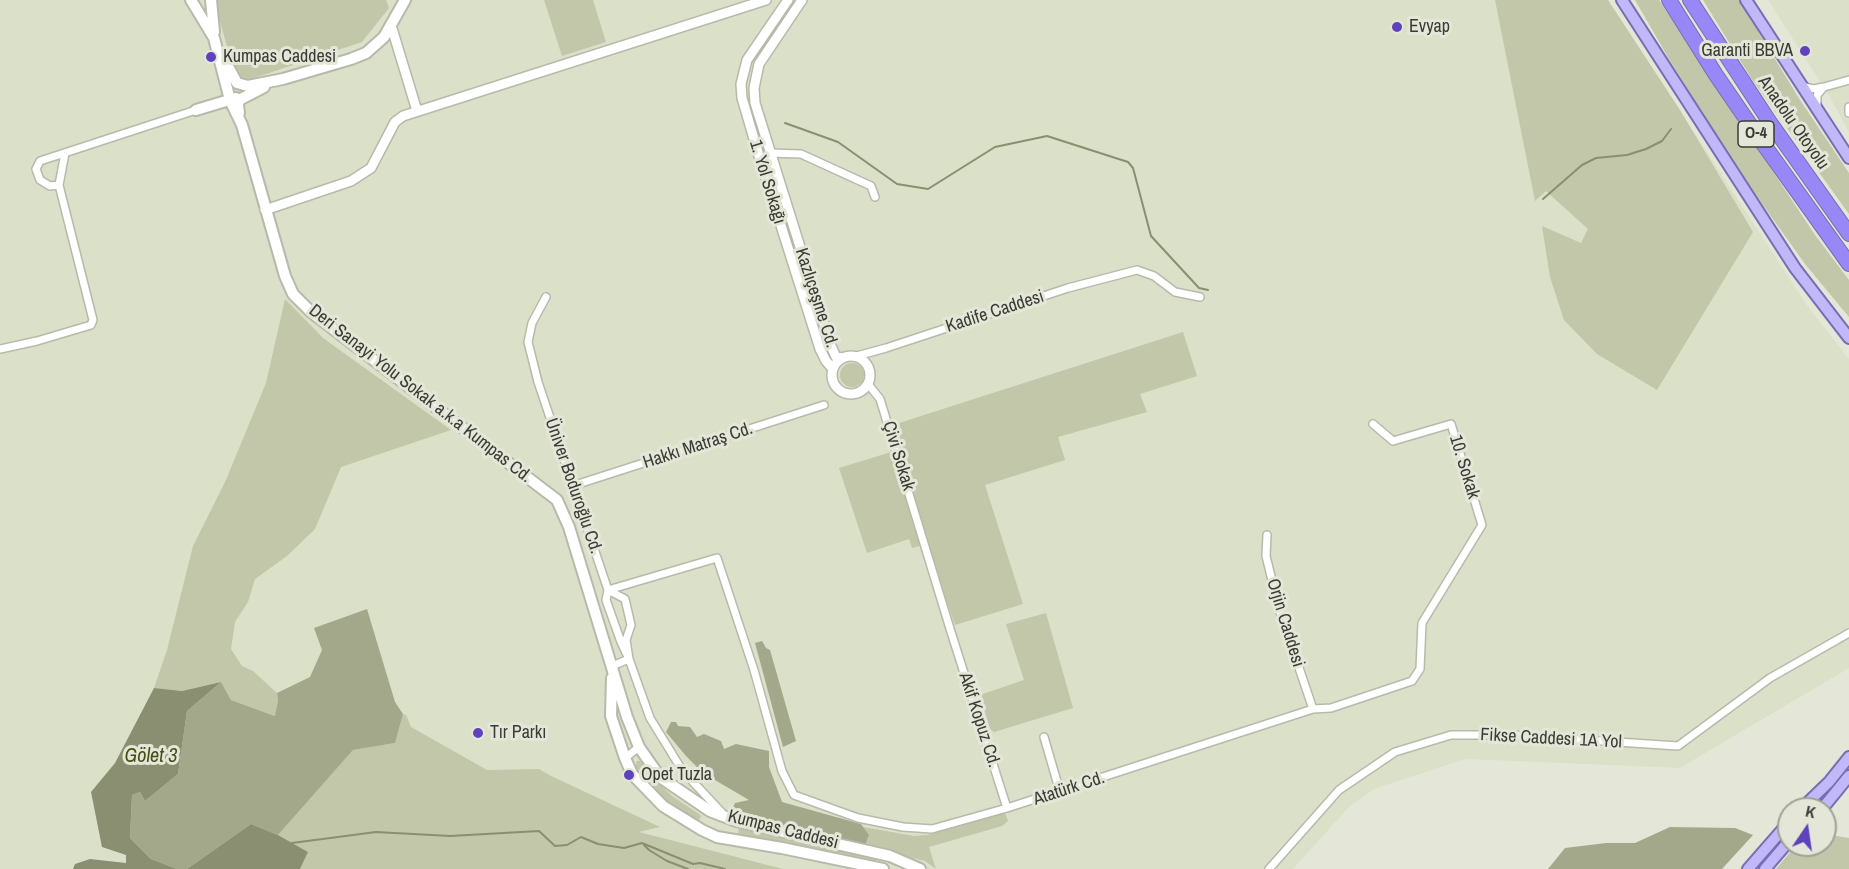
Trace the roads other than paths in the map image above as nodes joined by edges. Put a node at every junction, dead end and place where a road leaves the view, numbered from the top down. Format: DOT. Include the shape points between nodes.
graph roads {
  1 [pos="191,0"];
  2 [pos="210,0"];
  3 [pos="405,0"];
  4 [pos="766,0"];
  5 [pos="788,0"];
  6 [pos="802,0"];
  7 [pos="1622,0"];
  8 [pos="1669,0"];
  9 [pos="1690,0"];
  10 [pos="1746,0"];
  11 [pos="391,25"];
  12 [pos="214,38"];
  13 [pos="284,79"];
  14 [pos="1849,80"];
  15 [pos="225,82"];
  16 [pos="1799,83"];
  17 [pos="1824,87"];
  18 [pos="244,96"];
  19 [pos="228,104"];
  20 [pos="1849,107"];
  21 [pos="196,110"];
  22 [pos="417,111"];
  23 [pos="1849,113"];
  24 [pos="1820,114"];
  25 [pos="242,125"];
  26 [pos="65,153"];
  27 [pos="769,153"];
  28 [pos="1849,158"];
  29 [pos="59,185"];
  30 [pos="875,197"];
  31 [pos="265,210"];
  32 [pos="1849,234"];
  33 [pos="1849,264"];
  34 [pos="546,297"];
  35 [pos="1200,297"];
  36 [pos="1849,338"];
  37 [pos="0,349"];
  38 [pos="848,358"];
  39 [pos="833,369"];
  40 [pos="868,384"];
  41 [pos="824,405"];
  42 [pos="1373,424"];
  43 [pos="572,486"];
  44 [pos="1482,525"];
  45 [pos="1267,535"];
  46 [pos="608,590"];
  47 [pos="951,632"];
  48 [pos="1849,633"];
  49 [pos="629,659"];
  50 [pos="612,666"];
  51 [pos="1313,709"];
  52 [pos="1044,737"];
  53 [pos="639,747"];
  54 [pos="1849,757"];
  55 [pos="625,758"];
  56 [pos="1849,776"];
  57 [pos="1060,792"];
  58 [pos="1813,797"];
  59 [pos="1832,797"];
  60 [pos="711,799"];
  61 [pos="1007,808"];
  62 [pos="710,811"];
  63 [pos="725,817"];
  64 [pos="736,821"];
  65 [pos="702,830"];
  66 [pos="1777,836"];
  67 [pos="733,841"];
  68 [pos="1777,855"];
  69 [pos="883,869"];
  70 [pos="920,869"];
  71 [pos="1269,869"];
  72 [pos="1748,869"];
  73 [pos="1765,869"];
  1 -- 12 [label="main road"];
  2 -- 12 [label="main road"];
  3 -- 11 [label="main road"];
  4 -- 22 [label="street"];
  5 -- 39 [label="street, 1. Yol Sokağı" via="747,60 742,98 820,349"];
  6 -- 27 [label="street, Kazlıçeşme Cd." via="759,64 755,103"];
  7 -- 36 [label="main road" via="1795,268"];
  8 -- 33 [label="highway, Anadolu Otoyolu / O-4" via="1716,75"];
  9 -- 32 [label="highway, Anadolu Otoyolu / O-4" via="1769,122"];
  10 -- 16 [label="main road"];
  11 -- 13 [label="main road" via="366,53"];
  11 -- 22 [label="street"];
  12 -- 13 [label="main road" via="237,83 248,86"];
  12 -- 15 [label="main road, Deri Sanayi Yolu Sokak a.k.a Kumpas Cd."];
  13 -- 18 [label="main road"];
  14 -- 17 [label="street"];
  15 -- 19 [label="main road, Deri Sanayi Yolu Sokak a.k.a Kumpas Cd."];
  15 -- 21 [label="main road" via="222,95"];
  16 -- 17 [label="street" via="1812,89"];
  16 -- 24 [label="main road"];
  17 -- 24 [label="street" via="1816,101"];
  18 -- 19 [label="main road"];
  18 -- 25 [label="main road" via="238,105"];
  19 -- 21 [label="main road"];
  19 -- 25 [label="main road, Deri Sanayi Yolu Sokak a.k.a Kumpas Cd."];
  20 -- 23 [label="street"];
  21 -- 26 [label="street"];
  22 -- 31 [label="street" via="395,122 371,168 351,181"];
  24 -- 28 [label="main road"];
  25 -- 31 [label="main road, Deri Sanayi Yolu Sokak a.k.a Kumpas Cd."];
  26 -- 29 [label="street"];
  26 -- 29 [label="street" via="40,161 36,169 40,180 50,186"];
  27 -- 30 [label="street" via="801,154 871,186"];
  27 -- 38 [label="street, Kazlıçeşme Cd." via="831,346 836,357"];
  29 -- 37 [label="street" via="93,320 91,325"];
  31 -- 50 [label="main road, Deri Sanayi Yolu Sokak a.k.a Kumpas Cd." via="285,276 293,294 305,306 557,500"];
  34 -- 43 [label="street, Üniver Boduroğlu Cd." via="532,323 528,342"];
  35 -- 38 [label="street, Kadife Caddesi" via="1175,292 1154,276 1137,270"];
  38 -- 39 [label="street"];
  38 -- 40 [label="street" via="859,358 868,366"];
  39 -- 40 [label="street" via="833,382 847,394 859,392"];
  40 -- 47 [label="street, Çivi Sokak" via="880,399"];
  41 -- 43 [label="street, Hakkı Matraş Cd."];
  42 -- 44 [label="street, 10. Sokak" via="1393,441 1451,424"];
  43 -- 46 [label="street, Üniver Boduroğlu Cd."];
  44 -- 51 [label="street, Atatürk Cd." via="1422,623 1420,669 1412,681 1331,708"];
  45 -- 51 [label="street, Orjin Caddesi" via="1266,556 1279,609"];
  46 -- 49 [label="street, Üniver Boduroğlu Cd." via="606,600"];
  46 -- 49 [label="street" via="625,599 631,625 626,640"];
  46 -- 61 [label="street, Atatürk Cd." via="717,558 782,771 794,795 858,818 932,830"];
  47 -- 61 [label="street, Akif Kopuz Cd."];
  48 -- 71 [label="street, Fikse Caddesi 1A Yol" via="1770,678 1678,746 1451,735 1395,752 1339,790"];
  49 -- 50 [label="street"];
  49 -- 60 [label="street, Üniver Boduroğlu Cd." via="650,718 682,770"];
  50 -- 53 [label="main road, Kumpas Caddesi"];
  50 -- 55 [label="main road, Kumpas Caddesi" via="611,716"];
  51 -- 57 [label="street, Atatürk Cd."];
  52 -- 57 [label="street"];
  53 -- 55 [label="street"];
  53 -- 62 [label="main road, Kumpas Caddesi" via="660,777"];
  54 -- 58 [label="main road"];
  55 -- 65 [label="main road, Kumpas Caddesi" via="632,774 663,806"];
  56 -- 59 [label="main road"];
  57 -- 61 [label="street, Atatürk Cd."];
  60 -- 62 [label="street"];
  60 -- 63 [label="street, Üniver Boduroğlu Cd."];
  62 -- 63 [label="main road, Kumpas Caddesi"];
  62 -- 65 [label="main road"];
  63 -- 64 [label="main road, Kumpas Caddesi"];
  64 -- 67 [label="main road"];
  64 -- 70 [label="main road, Kumpas Caddesi" via="890,856"];
  65 -- 67 [label="main road, Kumpas Caddesi"];
  66 -- 72 [label="main road"];
  67 -- 69 [label="main road, Kumpas Caddesi"];
  68 -- 73 [label="main road"];
}
